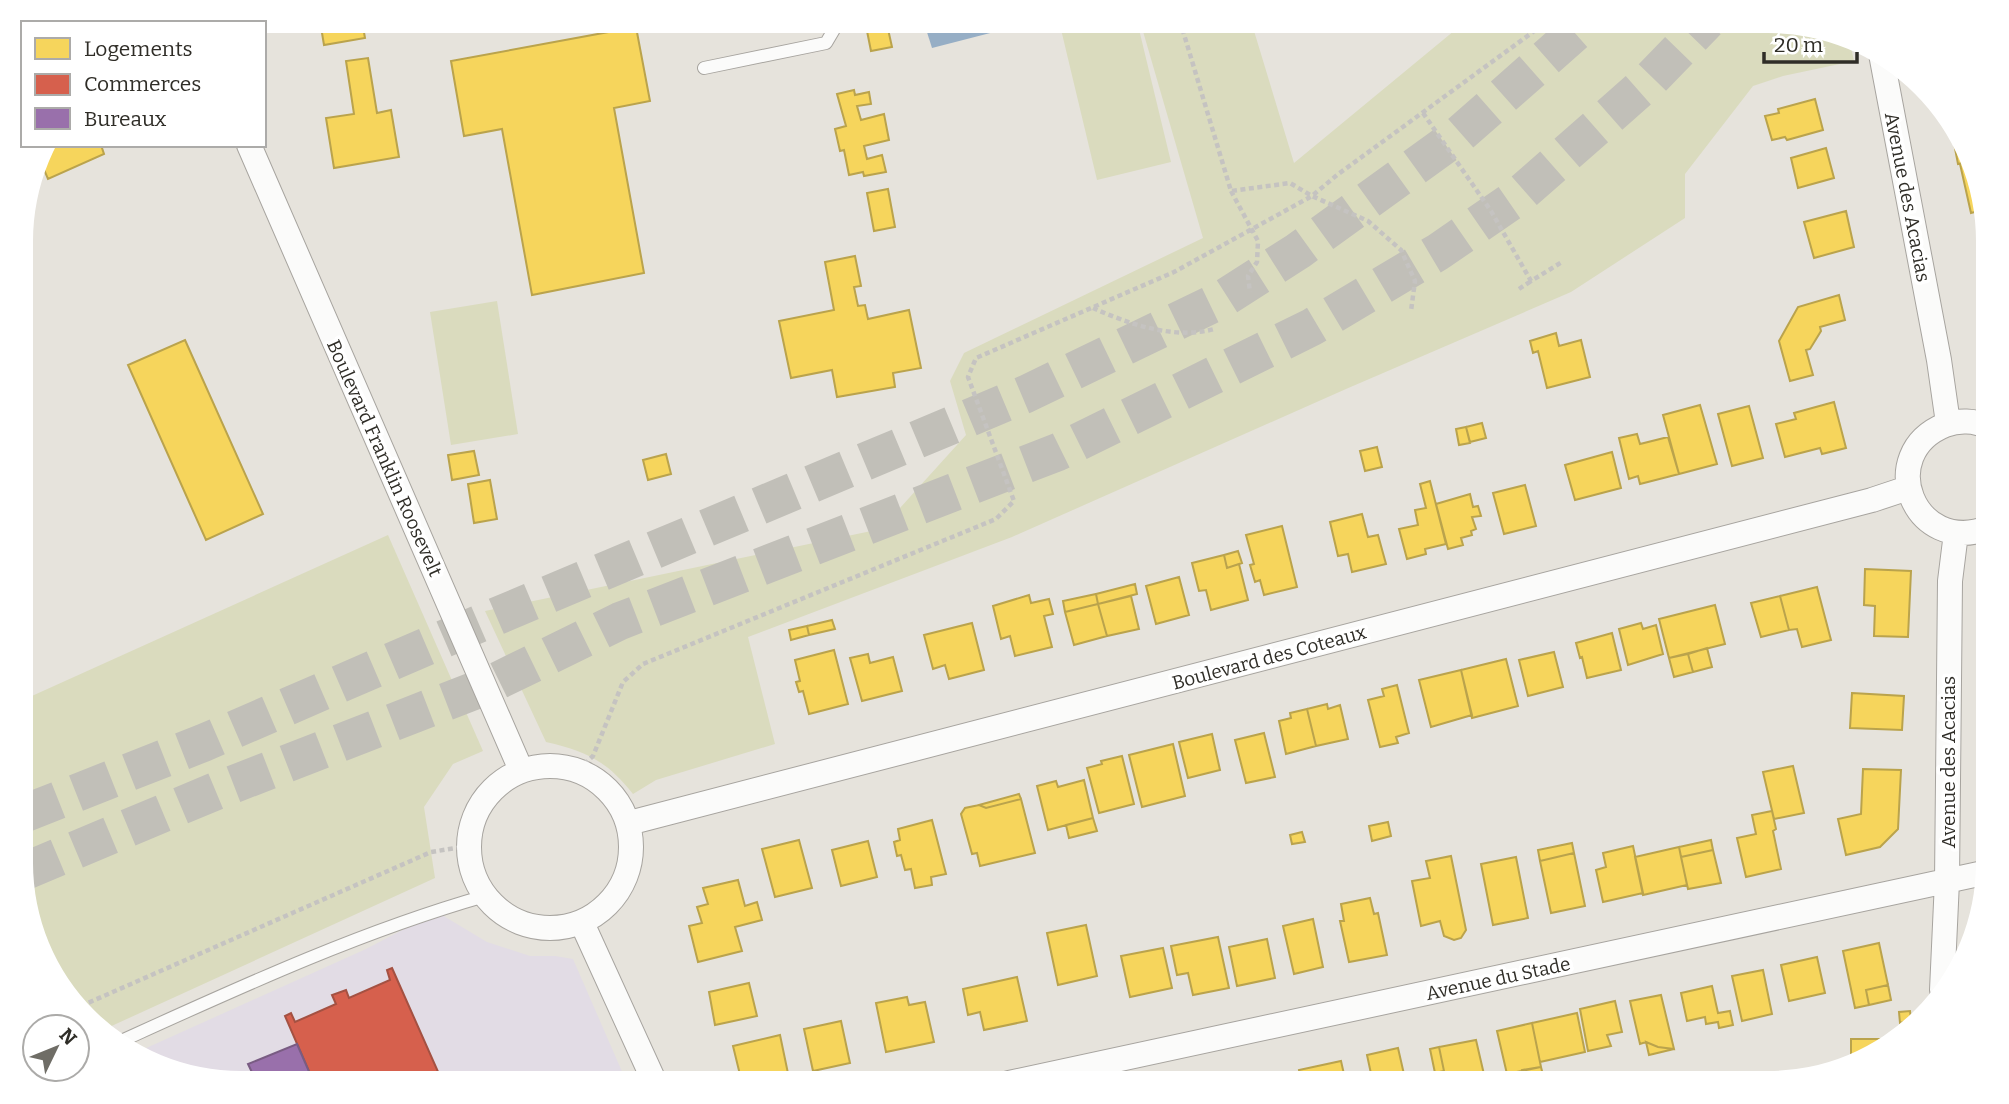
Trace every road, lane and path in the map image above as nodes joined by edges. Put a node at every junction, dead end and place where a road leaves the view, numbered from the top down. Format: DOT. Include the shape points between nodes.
graph roads {
  1 [pos="832,33"];
  2 [pos="1184,33"];
  3 [pos="1532,33"];
  4 [pos="704,68"];
  5 [pos="1884,69"];
  6 [pos="1423,113"];
  7 [pos="250,147"];
  8 [pos="1231,191"];
  9 [pos="1312,196"];
  10 [pos="1251,230"];
  11 [pos="1562,262"];
  12 [pos="1531,281"];
  13 [pos="1519,289"];
  14 [pos="1250,292"];
  15 [pos="1092,307"];
  16 [pos="1411,311"];
  17 [pos="1214,329"];
  18 [pos="1948,423"];
  19 [pos="1975,424"];
  20 [pos="1908,488"];
  21 [pos="1956,533"];
  22 [pos="1975,533"];
  23 [pos="521,770"];
  24 [pos="578,770"];
  25 [pos="629,823"];
  26 [pos="468,846"];
  27 [pos="1975,875"];
  28 [pos="1947,881"];
  29 [pos="485,896"];
  30 [pos="582,923"];
  31 [pos="1943,975"];
  32 [pos="88,1003"];
  33 [pos="129,1038"];
  34 [pos="1067,1070"];
  35 [pos="649,1071"];
  1 -- 4 [label="lane" via="826,43"];
  2 -- 8 [label="path"];
  3 -- 6 [label="path"];
  5 -- 18 [label="street, Avenue des Acacias"];
  6 -- 9 [label="path"];
  6 -- 12 [label="path" via="1491,211"];
  7 -- 23 [label="street, Boulevard Franklin Roosevelt"];
  8 -- 9 [label="path" via="1290,183"];
  8 -- 10 [label="path"];
  9 -- 10 [label="path"];
  9 -- 16 [label="path" via="1368,221 1401,250 1415,281"];
  10 -- 14 [label="path" via="1258,242 1257,262 1248,276"];
  10 -- 15 [label="path" via="1174,272"];
  11 -- 12 [label="path"];
  12 -- 13 [label="path"];
  15 -- 17 [label="path" via="1119,319 1173,332"];
  15 -- 24 [label="path" via="976,358 968,377 1014,501 996,519 643,664 624,682 593,757"];
  18 -- 19 [label="street"];
  18 -- 20 [label="street" via="1933,430 1912,455"];
  20 -- 21 [label="street" via="1924,518"];
  20 -- 25 [label="street, Boulevard des Coteaux"];
  21 -- 22 [label="street"];
  21 -- 28 [label="street, Avenue des Acacias" via="1950,582"];
  23 -- 24 [label="street" via="559,765"];
  23 -- 26 [label="street" via="500,782 483,800 472,822"];
  24 -- 25 [label="street" via="600,782 618,801"];
  25 -- 30 [label="street" via="632,847 618,893"];
  26 -- 29 [label="street" via="472,872"];
  26 -- 32 [label="path" via="431,852"];
  27 -- 28 [label="street, Avenue du Stade"];
  28 -- 31 [label="street, Avenue des Acacias"];
  28 -- 34 [label="street, Avenue du Stade"];
  29 -- 30 [label="street" via="504,915 528,926 555,929"];
  29 -- 33 [label="lane" via="263,977"];
  30 -- 35 [label="street"];
}
